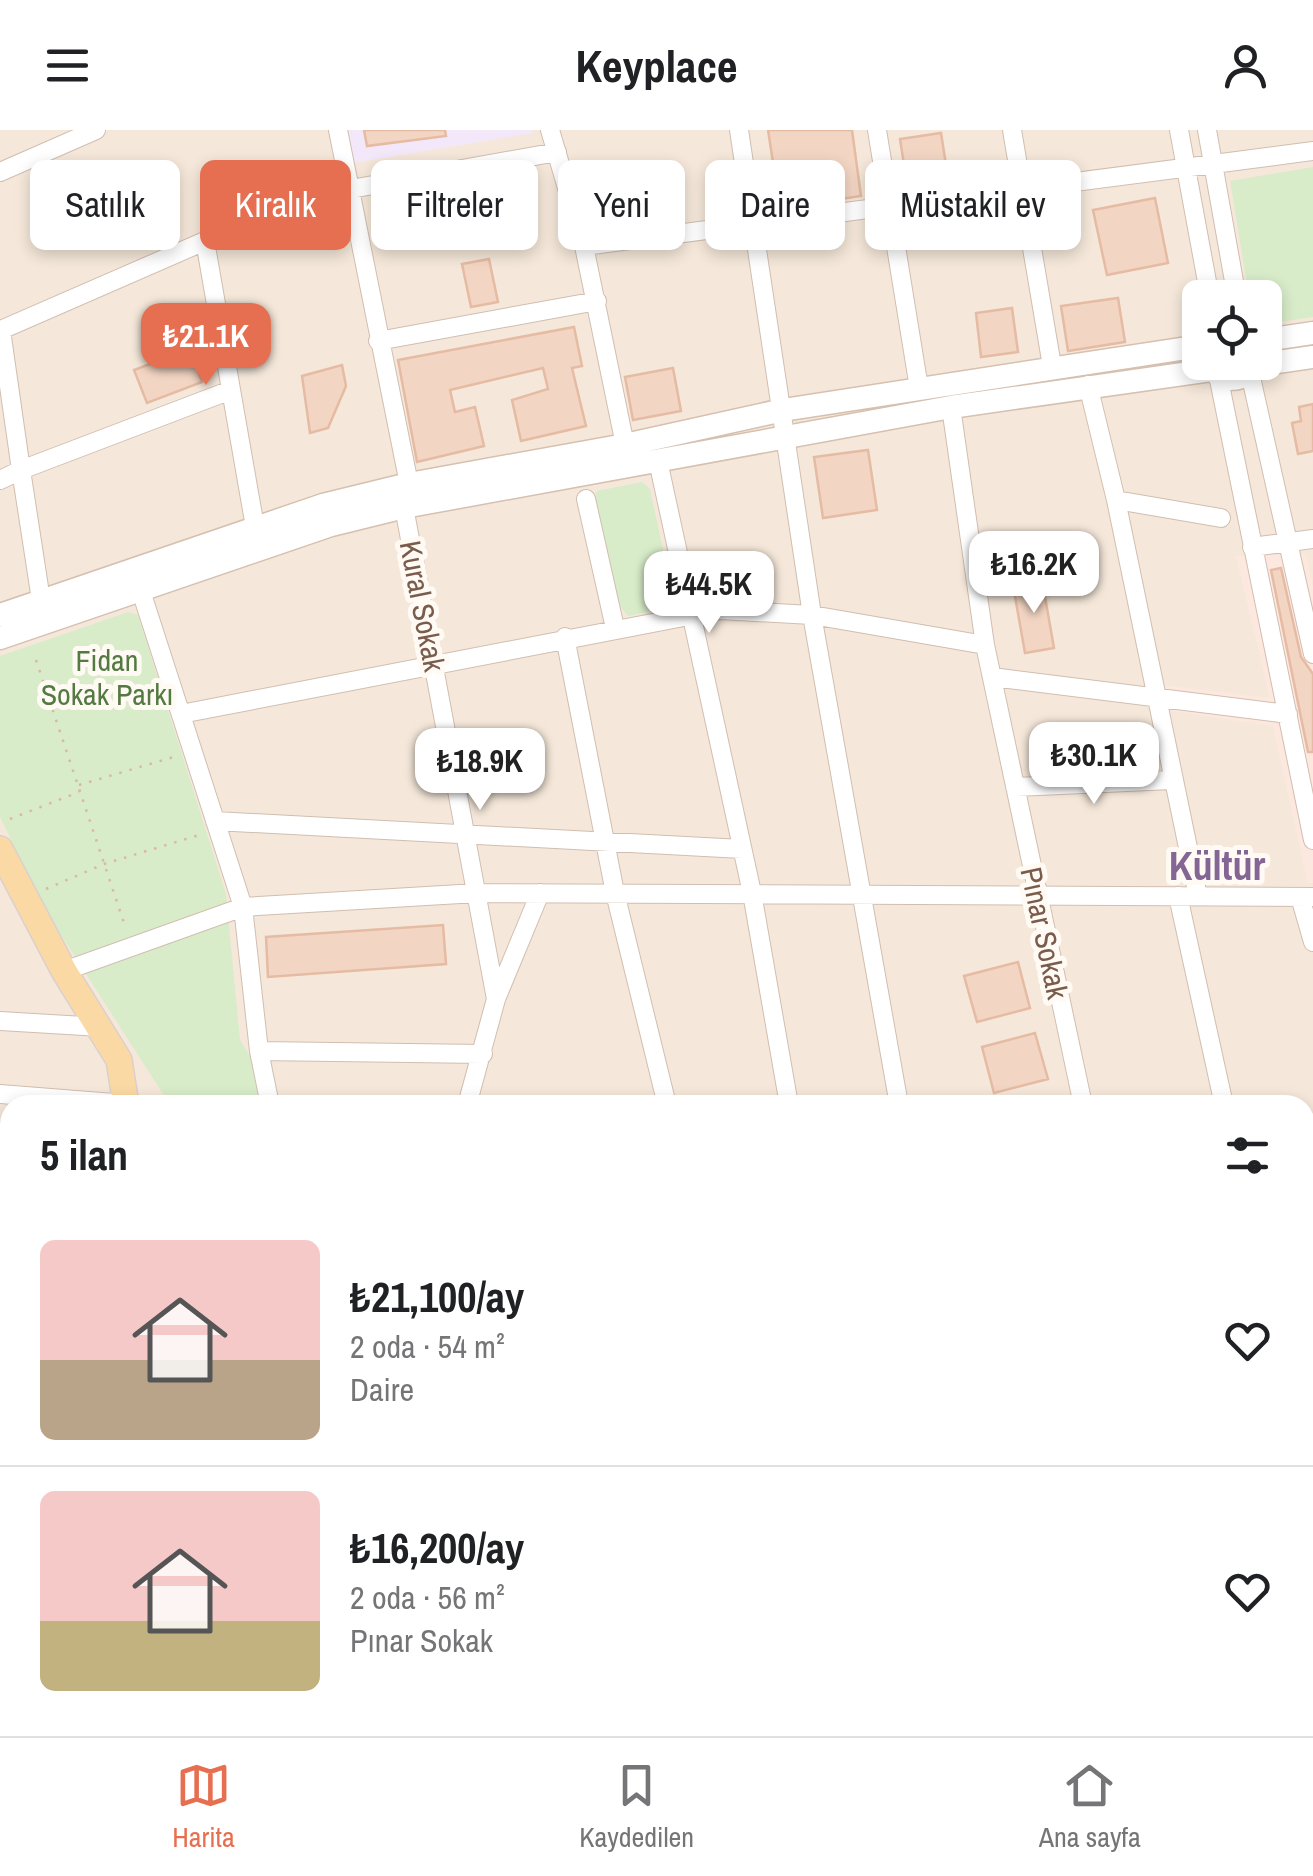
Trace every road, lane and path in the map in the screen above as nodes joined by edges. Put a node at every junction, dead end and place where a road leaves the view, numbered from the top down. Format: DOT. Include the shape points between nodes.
graph roads {
  1 [pos="96,130"];
  2 [pos="338,130"];
  3 [pos="550,130"];
  4 [pos="739,130"];
  5 [pos="877,130"];
  6 [pos="1012,130"];
  7 [pos="1180,130"];
  8 [pos="1207,130"];
  9 [pos="557,152"];
  10 [pos="1313,152"];
  11 [pos="344,160"];
  12 [pos="559,160"];
  13 [pos="744,160"];
  14 [pos="881,160"];
  15 [pos="1017,160"];
  16 [pos="1212,163"];
  17 [pos="1186,168"];
  18 [pos="0,172"];
  19 [pos="1081,183"];
  20 [pos="351,188"];
  21 [pos="351,193"];
  22 [pos="200,243"];
  23 [pos="207,250"];
  24 [pos="585,250"];
  25 [pos="757,250"];
  26 [pos="894,250"];
  27 [pos="1032,250"];
  28 [pos="1207,280"];
  29 [pos="1234,280"];
  30 [pos="597,301"];
  31 [pos="0,328"];
  32 [pos="1313,333"];
  33 [pos="1282,338"];
  34 [pos="378,341"];
  35 [pos="1182,348"];
  36 [pos="1313,358"];
  37 [pos="1282,363"];
  38 [pos="1052,366"];
  39 [pos="1182,373"];
  40 [pos="1214,380"];
  41 [pos="1258,380"];
  42 [pos="1088,385"];
  43 [pos="919,388"];
  44 [pos="231,390"];
  45 [pos="951,406"];
  46 [pos="783,410"];
  47 [pos="786,435"];
  48 [pos="625,445"];
  49 [pos="658,461"];
  50 [pos="22,470"];
  51 [pos="0,480"];
  52 [pos="406,495"];
  53 [pos="586,500"];
  54 [pos="1116,500"];
  55 [pos="1220,518"];
  56 [pos="255,527"];
  57 [pos="1313,539"];
  58 [pos="1290,542"];
  59 [pos="1252,547"];
  60 [pos="140,588"];
  61 [pos="41,600"];
  62 [pos="0,615"];
  63 [pos="691,615"];
  64 [pos="812,615"];
  65 [pos="614,628"];
  66 [pos="565,637"];
  67 [pos="0,638"];
  68 [pos="985,645"];
  69 [pos="1313,654"];
  70 [pos="36,660"];
  71 [pos="434,665"];
  72 [pos="992,677"];
  73 [pos="1154,695"];
  74 [pos="181,714"];
  75 [pos="1288,714"];
  76 [pos="177,756"];
  77 [pos="1170,780"];
  78 [pos="78,785"];
  79 [pos="1014,786"];
  80 [pos="80,792"];
  81 [pos="10,820"];
  82 [pos="215,821"];
  83 [pos="200,835"];
  84 [pos="466,836"];
  85 [pos="1313,840"];
  86 [pos="605,843"];
  87 [pos="0,849"];
  88 [pos="742,849"];
  89 [pos="104,864"];
  90 [pos="46,889"];
  91 [pos="476,893"];
  92 [pos="540,893"];
  93 [pos="615,893"];
  94 [pos="752,893"];
  95 [pos="865,894"];
  96 [pos="1036,895"];
  97 [pos="1178,896"];
  98 [pos="1198,896"];
  99 [pos="1306,897"];
  100 [pos="243,907"];
  101 [pos="1313,942"];
  102 [pos="132,946"];
  103 [pos="64,970"];
  104 [pos="496,999"];
  105 [pos="0,1021"];
  106 [pos="101,1027"];
  107 [pos="259,1051"];
  108 [pos="483,1054"];
  109 [pos="128,1095"];
  110 [pos="268,1095"];
  111 [pos="470,1095"];
  112 [pos="665,1095"];
  113 [pos="787,1095"];
  114 [pos="897,1095"];
  115 [pos="1081,1095"];
  116 [pos="1222,1095"];
  1 -- 18 [label="street"];
  2 -- 11 [label="street, Kural Sokak"];
  3 -- 9 [label="street"];
  4 -- 13 [label="street"];
  5 -- 14 [label="street"];
  6 -- 15 [label="street"];
  7 -- 17 [label="street"];
  8 -- 16 [label="street"];
  9 -- 12 [label="street"];
  9 -- 20 [label="street"];
  10 -- 16 [label="street"];
  16 -- 17 [label="street"];
  16 -- 29 [label="street"];
  17 -- 19 [label="street"];
  17 -- 28 [label="street"];
  21 -- 34 [label="street, Kural Sokak"];
  22 -- 31 [label="street"];
  23 -- 44 [label="street"];
  24 -- 30 [label="street"];
  25 -- 46 [label="street"];
  26 -- 43 [label="street"];
  27 -- 38 [label="street"];
  30 -- 34 [label="street"];
  30 -- 48 [label="street"];
  31 -- 50 [label="street"];
  32 -- 33 [label="main road"];
  34 -- 52 [label="street, Kural Sokak"];
  35 -- 38 [label="main road"];
  36 -- 37 [label="main road"];
  38 -- 43 [label="main road"];
  39 -- 42 [label="main road"];
  40 -- 59 [label="street"];
  41 -- 58 [label="street"];
  42 -- 45 [label="main road"];
  42 -- 54 [label="street"];
  43 -- 46 [label="main road"];
  44 -- 50 [label="street"];
  44 -- 56 [label="street"];
  45 -- 47 [label="main road"];
  45 -- 68 [label="street, Pınar Sokak"];
  46 -- 47 [label="street"];
  46 -- 48 [label="main road"];
  47 -- 49 [label="main road"];
  47 -- 64 [label="street"];
  48 -- 52 [label="main road"];
  49 -- 52 [label="main road"];
  49 -- 63 [label="street"];
  50 -- 51 [label="street"];
  50 -- 61 [label="street"];
  52 -- 56 [label="main road"];
  52 -- 60 [label="main road"];
  52 -- 71 [label="street, Kural Sokak"];
  53 -- 65 [label="street"];
  54 -- 55 [label="street"];
  54 -- 73 [label="street"];
  56 -- 61 [label="main road"];
  57 -- 58 [label="street"];
  58 -- 59 [label="street"];
  58 -- 69 [label="street"];
  59 -- 75 [label="street"];
  60 -- 67 [label="main road"];
  60 -- 74 [label="street"];
  61 -- 62 [label="main road"];
  63 -- 64 [label="street"];
  63 -- 65 [label="street"];
  63 -- 88 [label="street"];
  64 -- 68 [label="street"];
  64 -- 95 [label="street"];
  65 -- 66 [label="street"];
  66 -- 71 [label="street"];
  66 -- 86 [label="street"];
  68 -- 72 [label="street, Pınar Sokak"];
  70 -- 78 [label="path"];
  71 -- 74 [label="street"];
  71 -- 84 [label="street, Kural Sokak"];
  72 -- 73 [label="street"];
  72 -- 79 [label="street, Pınar Sokak"];
  73 -- 75 [label="street"];
  73 -- 77 [label="street"];
  74 -- 82 [label="street"];
  75 -- 85 [label="street"];
  76 -- 78 [label="path"];
  77 -- 79 [label="street"];
  77 -- 98 [label="street"];
  78 -- 80 [label="path"];
  79 -- 96 [label="street, Pınar Sokak"];
  80 -- 81 [label="path"];
  80 -- 89 [label="path"];
  82 -- 84 [label="street"];
  82 -- 100 [label="street"];
  83 -- 89 [label="path"];
  84 -- 86 [label="street"];
  84 -- 91 [label="street, Kural Sokak"];
  86 -- 88 [label="street"];
  86 -- 93 [label="street"];
  87 -- 103 [label="main road"];
  88 -- 94 [label="street"];
  89 -- 90 [label="path"];
  89 -- 102 [label="path"];
  91 -- 92 [label="street"];
  91 -- 100 [label="street"];
  91 -- 104 [label="street, Kural Sokak"];
  92 -- 93 [label="street"];
  92 -- 104 [label="street"];
  93 -- 94 [label="street"];
  93 -- 112 [label="street"];
  94 -- 95 [label="street"];
  94 -- 113 [label="street"];
  95 -- 96 [label="street"];
  95 -- 114 [label="street"];
  96 -- 97 [label="street"];
  96 -- 115 [label="street, Pınar Sokak"];
  97 -- 98 [label="street"];
  97 -- 116 [label="street"];
  98 -- 99 [label="street"];
  99 -- 101 [label="street"];
  100 -- 102 [label="street"];
  100 -- 107 [label="street"];
  102 -- 103 [label="street"];
  103 -- 106 [label="main road"];
  104 -- 108 [label="street"];
  105 -- 106 [label="street"];
  106 -- 109 [label="main road"];
  107 -- 108 [label="street"];
  107 -- 110 [label="street"];
  108 -- 111 [label="street"];
}
